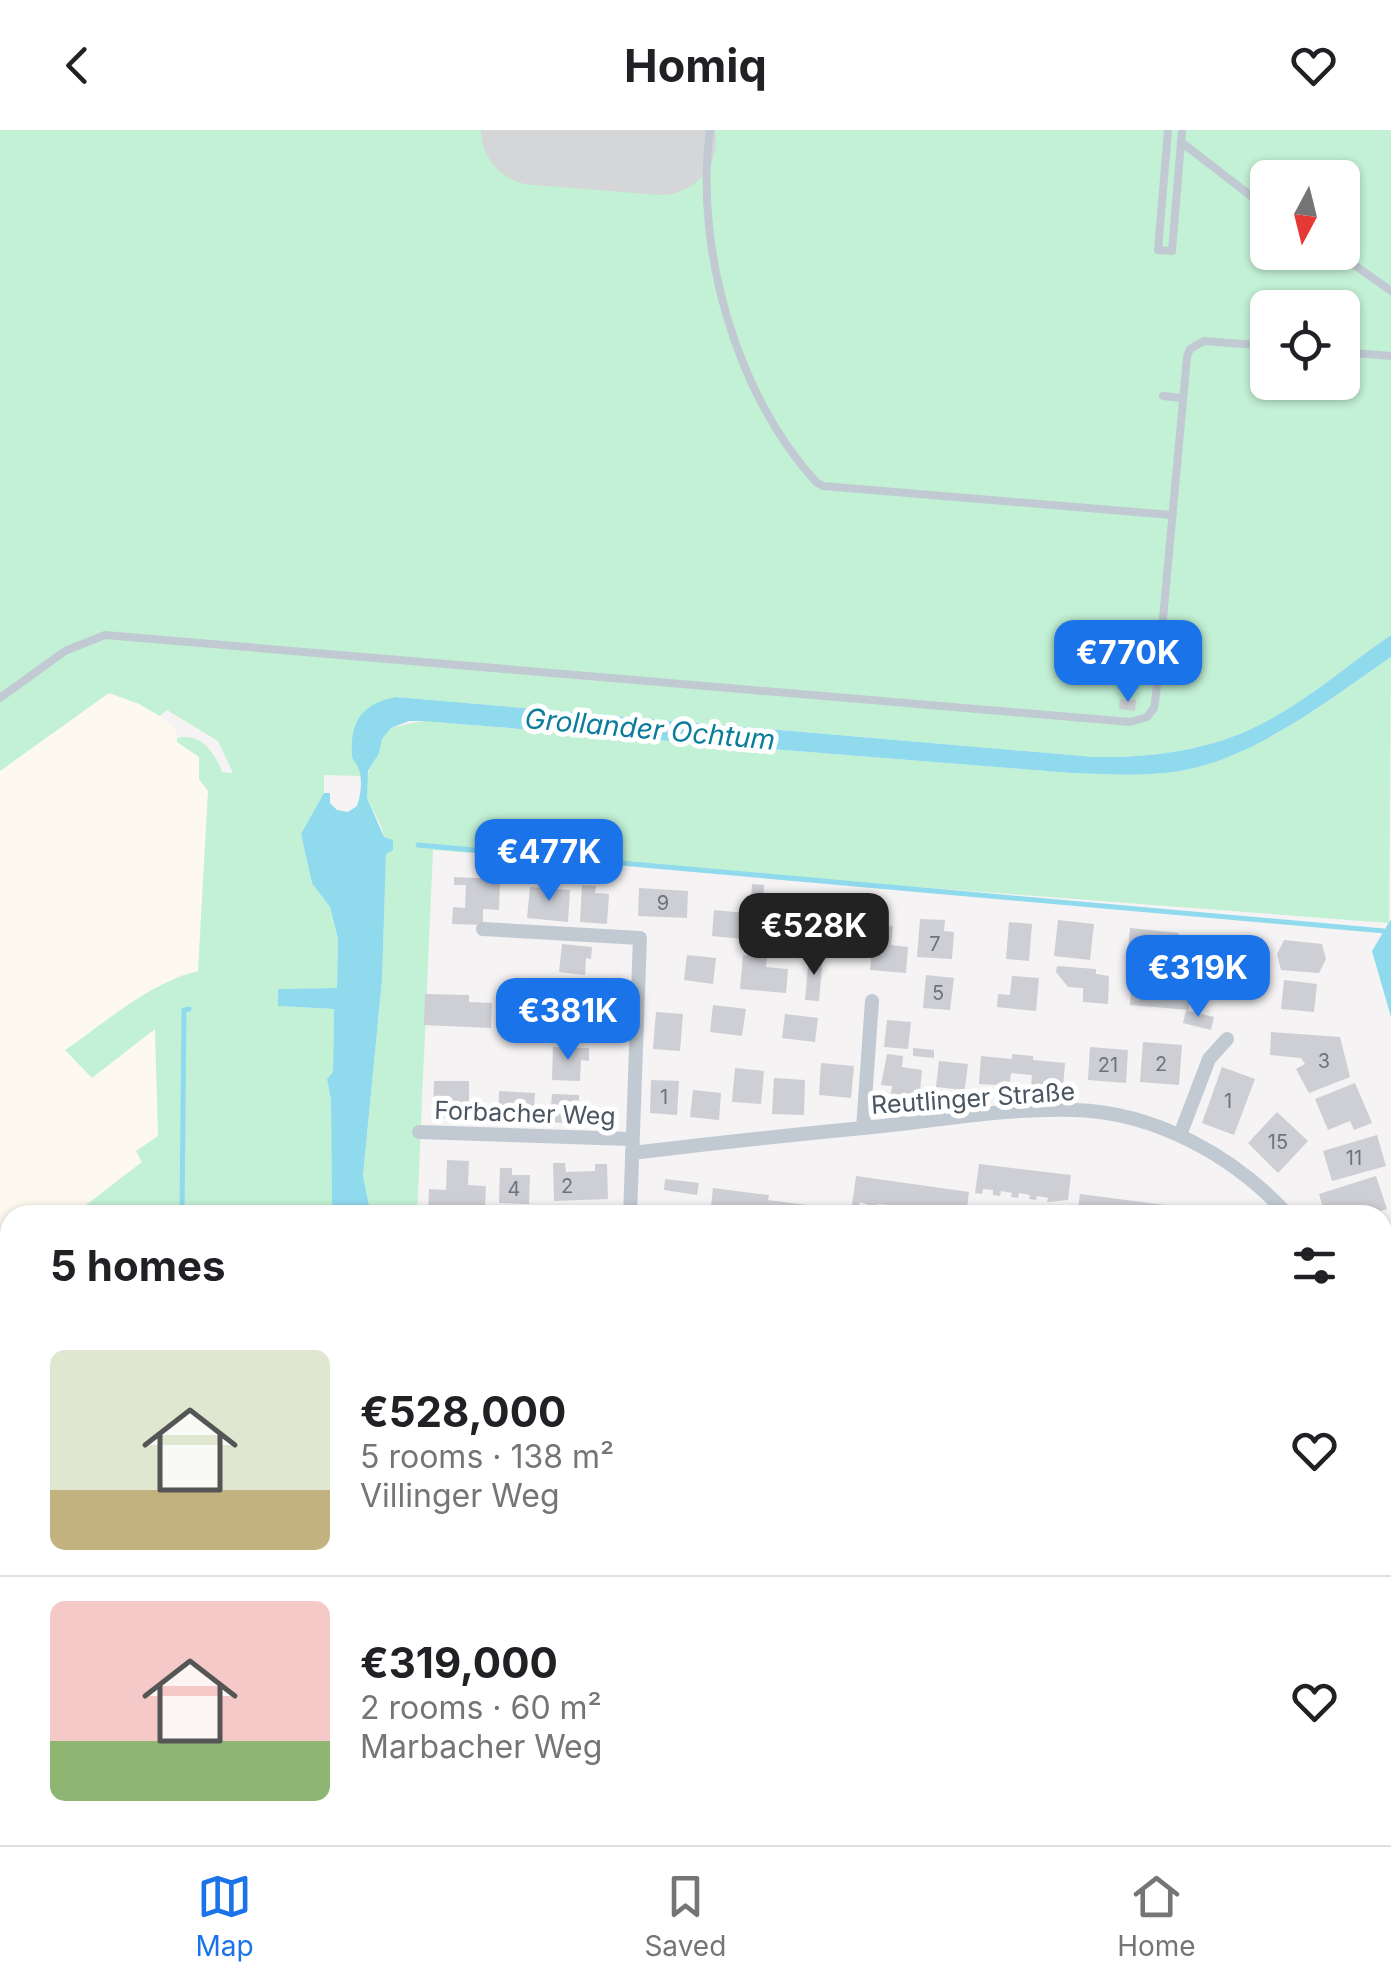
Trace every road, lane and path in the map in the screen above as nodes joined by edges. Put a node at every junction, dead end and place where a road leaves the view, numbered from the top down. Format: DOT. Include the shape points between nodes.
graph roads {
  1 [pos="710,130"];
  2 [pos="1182,130"];
  3 [pos="1167,131"];
  4 [pos="1181,142"];
  5 [pos="1250,195"];
  6 [pos="1360,269"];
  7 [pos="1391,291"];
  8 [pos="1250,346"];
  9 [pos="1360,353"];
  10 [pos="1391,356"];
  11 [pos="1163,396"];
  12 [pos="1182,398"];
  13 [pos="1172,514"];
  14 [pos="0,698"];
  15 [pos="483,929"];
  16 [pos="872,1001"];
  17 [pos="1226,1039"];
  18 [pos="862,1128"];
  19 [pos="419,1132"];
  20 [pos="1180,1135"];
  21 [pos="631,1146"];
  22 [pos="630,1205"];
  23 [pos="1278,1205"];
  1 -- 13 [label="lane" via="710,230 723,302 761,400 816,482"];
  2 -- 4 [label="lane"];
  3 -- 4 [label="lane" via="1158,250 1172,251"];
  4 -- 5 [label="lane"];
  6 -- 7 [label="lane"];
  8 -- 12 [label="lane" via="1196,344 1186,357"];
  9 -- 10 [label="lane"];
  11 -- 12 [label="lane"];
  12 -- 13 [label="lane"];
  13 -- 14 [label="lane" via="1154,708 1148,718 1130,722 106,635 64,651"];
  15 -- 21 [label="street" via="640,938"];
  16 -- 18 [label="street"];
  17 -- 20 [label="street" via="1209,1060"];
  18 -- 20 [label="street, Reutlinger Straße" via="1077,1110"];
  18 -- 21 [label="street, Reutlinger Straße"];
  19 -- 21 [label="street, Forbacher Weg"];
  20 -- 23 [label="street, Reutlinger Straße" via="1248,1176"];
  21 -- 22 [label="street"];
}
